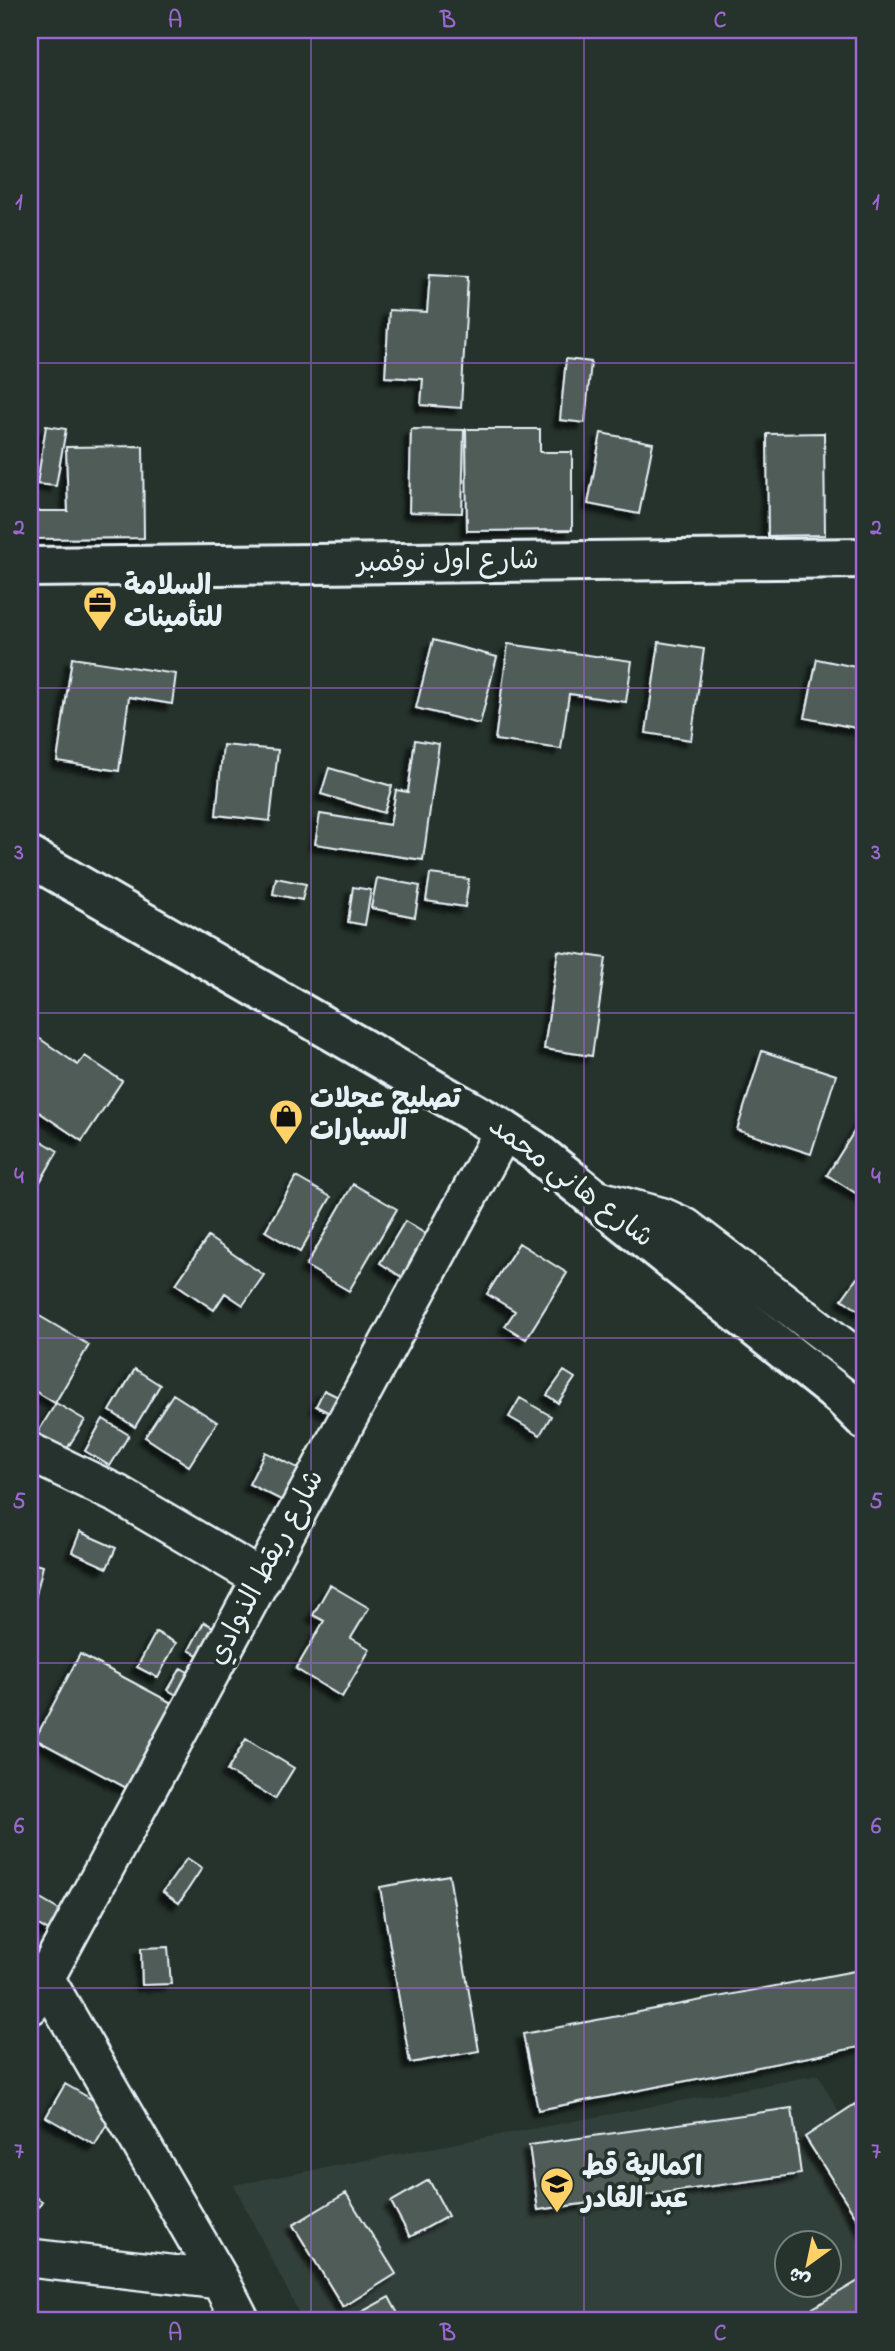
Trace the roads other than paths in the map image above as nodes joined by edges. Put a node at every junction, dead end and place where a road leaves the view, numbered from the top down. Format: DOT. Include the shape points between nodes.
graph roads {
  1 [pos="865,558"];
  2 [pos="30,567"];
  3 [pos="30,857"];
  4 [pos="505,1130"];
  5 [pos="596,1199"];
  6 [pos="865,1364"];
  7 [pos="865,1420"];
  8 [pos="30,1452"];
  9 [pos="262,1579"];
  10 [pos="35,1986"];
  11 [pos="30,2258"];
  12 [pos="220,2280"];
  13 [pos="241,2321"];
  1 -- 2 [label="street, شارع اول نوفمبر"];
  3 -- 4 [label="street, شارع هاني محمد"];
  4 -- 5 [label="street, شارع هاني محمد"];
  4 -- 9 [label="street, شارع ريقط الذوادي"];
  5 -- 6 [label="street" via="685,1227"];
  5 -- 7 [label="street, شارع هاني محمد"];
  8 -- 9 [label="street" via="119,1495"];
  9 -- 10 [label="street, شارع ريقط الذوادي"];
  10 -- 12 [label="street"];
  11 -- 12 [label="street"];
  12 -- 13 [label="street"];
}
